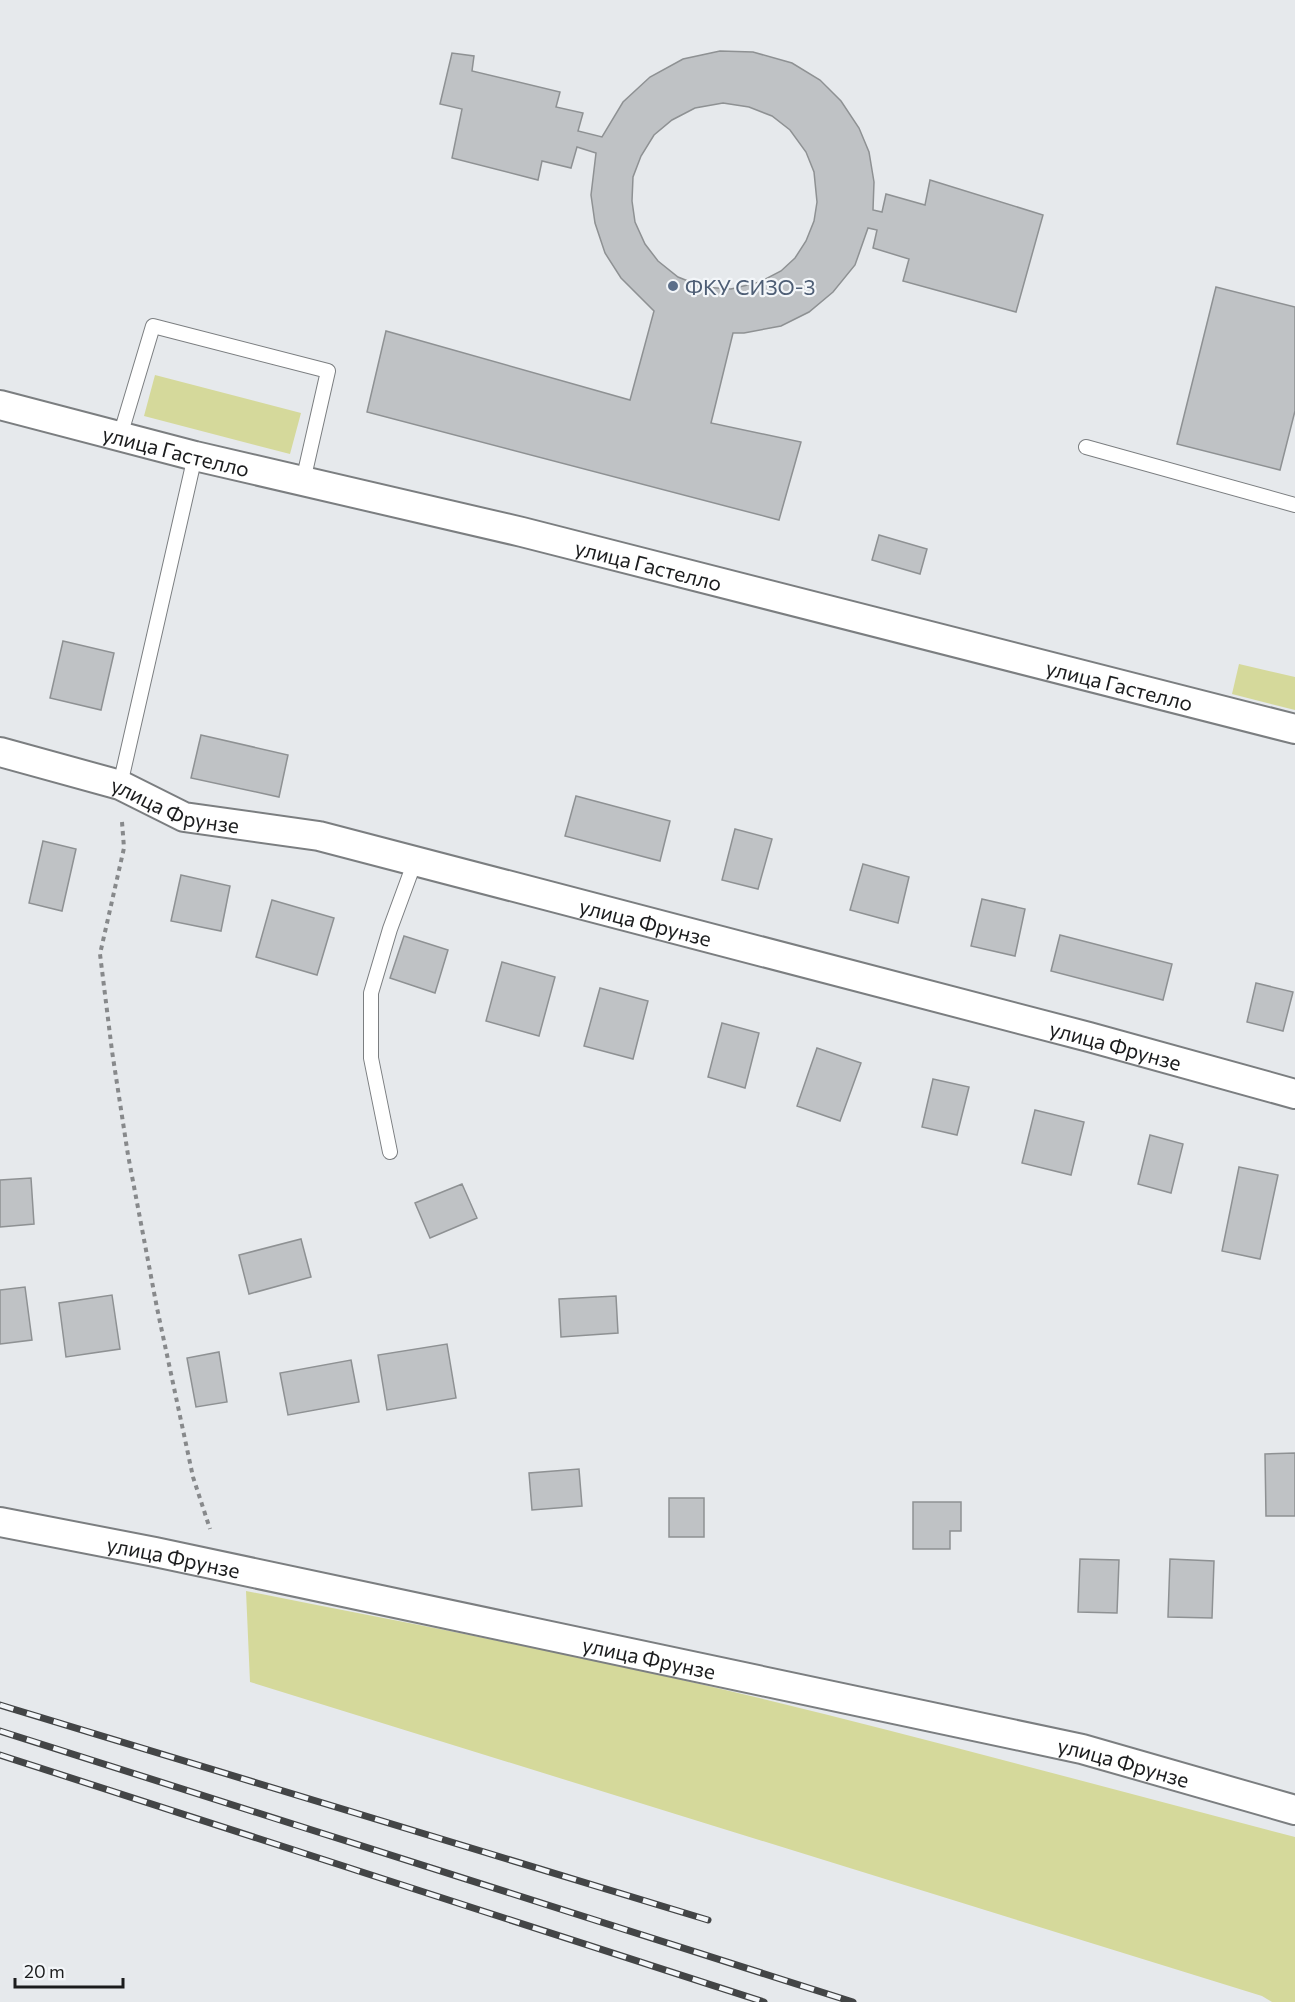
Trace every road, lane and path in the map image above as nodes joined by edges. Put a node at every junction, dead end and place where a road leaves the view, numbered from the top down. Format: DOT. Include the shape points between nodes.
graph roads {
  1 [pos="0,405"];
  2 [pos="120,436"];
  3 [pos="1086,447"];
  4 [pos="195,456"];
  5 [pos="303,482"];
  6 [pos="1295,505"];
  7 [pos="1295,729"];
  8 [pos="0,753"];
  9 [pos="120,785"];
  10 [pos="415,861"];
  11 [pos="1295,1094"];
  12 [pos="390,1152"];
  13 [pos="0,1521"];
  14 [pos="222,1567"];
  15 [pos="1295,1810"];
  1 -- 2 [label="street, улица Гастелло"];
  2 -- 4 [label="street, улица Гастелло"];
  2 -- 5 [label="lane" via="153,326 328,371"];
  3 -- 6 [label="lane"];
  4 -- 5 [label="street, улица Гастелло"];
  4 -- 9 [label="lane"];
  5 -- 7 [label="street, улица Гастелло" via="522,532"];
  8 -- 9 [label="street, улица Фрунзе"];
  9 -- 10 [label="street, улица Фрунзе" via="184,817 319,836"];
  9 -- 14 [label="path" via="124,848 100,954 112,1051 164,1342 193,1477"];
  10 -- 11 [label="street, улица Фрунзе" via="1089,1036"];
  10 -- 12 [label="lane" via="371,993 371,1058"];
  13 -- 14 [label="street, улица Фрунзе"];
  14 -- 15 [label="street, улица Фрунзе" via="1082,1749"];
}
